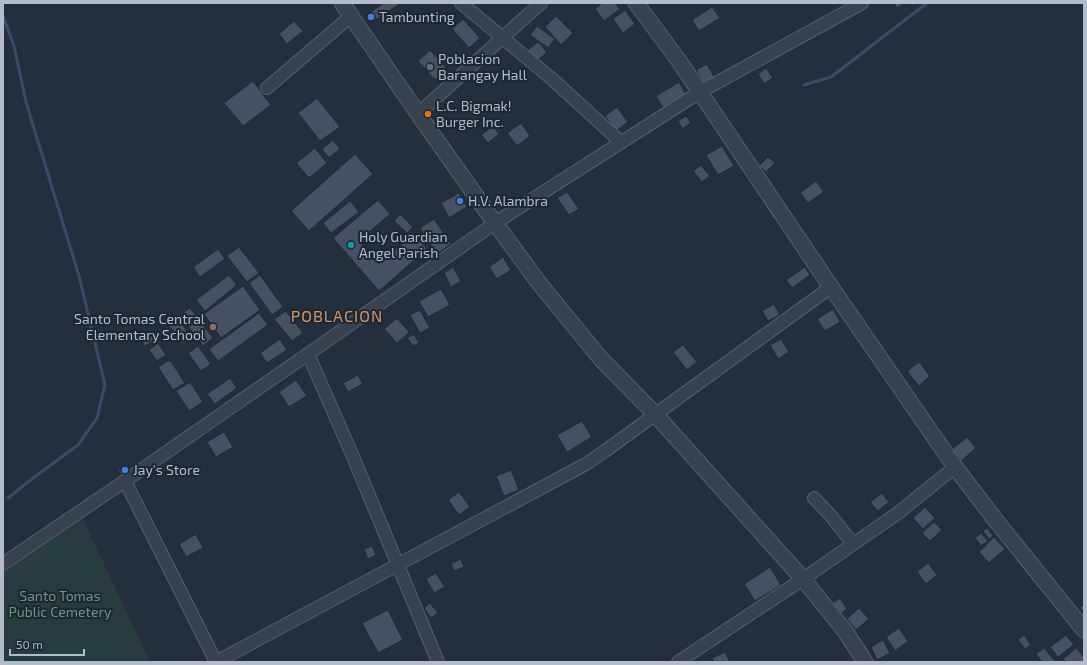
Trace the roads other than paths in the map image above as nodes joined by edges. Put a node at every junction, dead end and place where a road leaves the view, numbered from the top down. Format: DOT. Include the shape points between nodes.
graph roads {
  1 [pos="342,3"];
  2 [pos="461,3"];
  3 [pos="541,3"];
  4 [pos="636,3"];
  5 [pos="862,3"];
  6 [pos="351,16"];
  7 [pos="502,38"];
  8 [pos="267,88"];
  9 [pos="700,92"];
  10 [pos="418,114"];
  11 [pos="621,142"];
  12 [pos="495,223"];
  13 [pos="831,287"];
  14 [pos="308,354"];
  15 [pos="655,414"];
  16 [pos="955,467"];
  17 [pos="125,481"];
  18 [pos="814,498"];
  19 [pos="853,544"];
  20 [pos="3,564"];
  21 [pos="398,565"];
  22 [pos="804,579"];
  23 [pos="1084,630"];
  24 [pos="216,662"];
  25 [pos="438,662"];
  26 [pos="678,662"];
  27 [pos="865,662"];
  1 -- 6 [label="street"];
  2 -- 7 [label="street"];
  3 -- 7 [label="street"];
  4 -- 9 [label="street"];
  5 -- 9 [label="street"];
  6 -- 8 [label="street"];
  6 -- 10 [label="street"];
  7 -- 10 [label="street"];
  7 -- 11 [label="street" via="552,79"];
  9 -- 11 [label="street"];
  9 -- 13 [label="street"];
  10 -- 12 [label="street"];
  11 -- 12 [label="street"];
  12 -- 14 [label="street"];
  12 -- 15 [label="street" via="539,283 601,358"];
  13 -- 15 [label="street"];
  13 -- 16 [label="street"];
  14 -- 17 [label="street"];
  14 -- 21 [label="street"];
  15 -- 21 [label="street" via="586,464"];
  15 -- 22 [label="street"];
  16 -- 19 [label="street" via="898,513"];
  16 -- 23 [label="street"];
  17 -- 20 [label="street"];
  17 -- 24 [label="street"];
  18 -- 19 [label="street"];
  19 -- 22 [label="street"];
  21 -- 24 [label="street"];
  21 -- 25 [label="street"];
  22 -- 26 [label="street"];
  22 -- 27 [label="street" via="845,631"];
}
